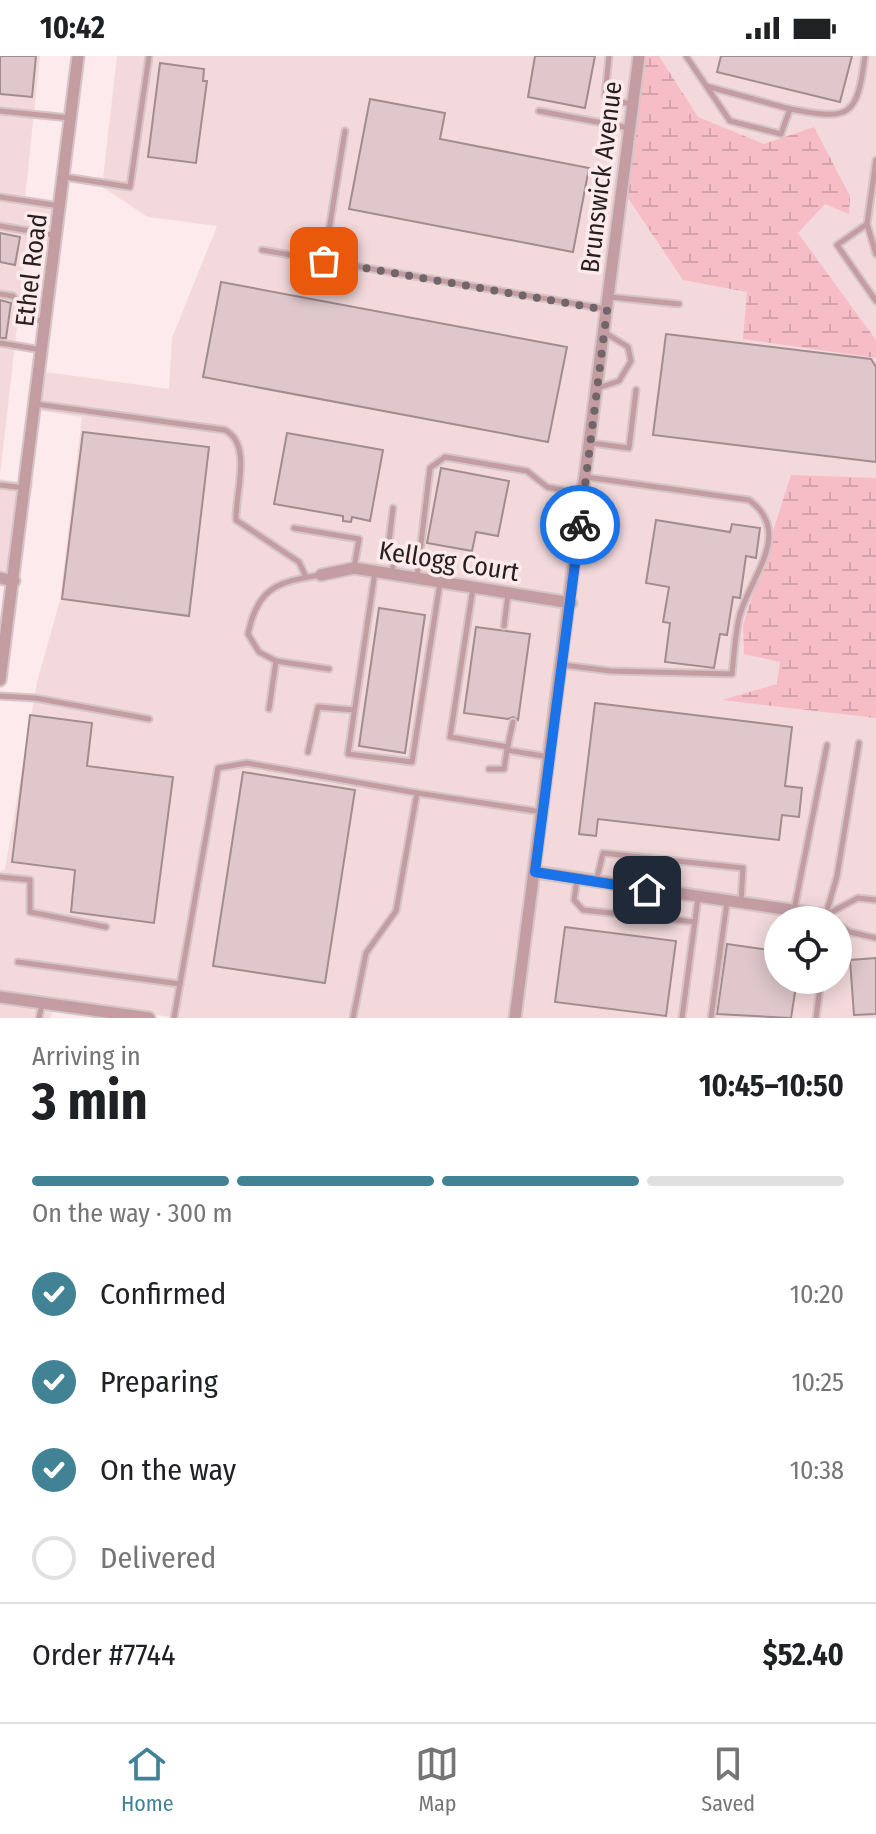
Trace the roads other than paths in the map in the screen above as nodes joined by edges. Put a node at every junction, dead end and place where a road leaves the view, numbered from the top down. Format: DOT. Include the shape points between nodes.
graph roads {
  1 [pos="78,56"];
  2 [pos="149,56"];
  3 [pos="609,56"];
  4 [pos="639,56"];
  5 [pos="686,56"];
  6 [pos="865,56"];
  7 [pos="706,86"];
  8 [pos="633,104"];
  9 [pos="790,109"];
  10 [pos="0,111"];
  11 [pos="539,111"];
  12 [pos="71,119"];
  13 [pos="630,128"];
  14 [pos="345,131"];
  15 [pos="876,160"];
  16 [pos="65,177"];
  17 [pos="875,180"];
  18 [pos="0,197"];
  19 [pos="61,207"];
  20 [pos="867,224"];
  21 [pos="0,226"];
  22 [pos="58,235"];
  23 [pos="875,242"];
  24 [pos="262,250"];
  25 [pos="876,254"];
  26 [pos="324,261"];
  27 [pos="0,294"];
  28 [pos="876,301"];
  29 [pos="608,304"];
  30 [pos="679,304"];
  31 [pos="47,321"];
  32 [pos="604,332"];
  33 [pos="0,343"];
  34 [pos="43,350"];
  35 [pos="597,389"];
  36 [pos="636,390"];
  37 [pos="36,404"];
  38 [pos="590,443"];
  39 [pos="586,477"];
  40 [pos="0,485"];
  41 [pos="25,489"];
  42 [pos="584,494"];
  43 [pos="393,508"];
  44 [pos="294,528"];
  45 [pos="354,568"];
  46 [pos="375,571"];
  47 [pos="391,574"];
  48 [pos="321,575"];
  49 [pos="306,577"];
  50 [pos="0,578"];
  51 [pos="417,578"];
  52 [pos="14,581"];
  53 [pos="440,582"];
  54 [pos="473,587"];
  55 [pos="508,593"];
  56 [pos="571,603"];
  57 [pos="504,626"];
  58 [pos="276,661"];
  59 [pos="563,665"];
  60 [pos="329,669"];
  61 [pos="0,680"];
  62 [pos="0,696"];
  63 [pos="269,709"];
  64 [pos="354,710"];
  65 [pos="149,719"];
  66 [pos="513,722"];
  67 [pos="859,743"];
  68 [pos="827,745"];
  69 [pos="508,748"];
  70 [pos="308,752"];
  71 [pos="550,757"];
  72 [pos="489,769"];
  73 [pos="417,793"];
  74 [pos="543,812"];
  75 [pos="535,872"];
  76 [pos="0,877"];
  77 [pos="577,879"];
  78 [pos="596,883"];
  79 [pos="698,897"];
  80 [pos="876,900"];
  81 [pos="727,901"];
  82 [pos="740,903"];
  83 [pos="795,906"];
  84 [pos="831,906"];
  85 [pos="846,906"];
  86 [pos="764,907"];
  87 [pos="695,922"];
  88 [pos="106,927"];
  89 [pos="852,932"];
  90 [pos="876,938"];
  91 [pos="18,962"];
  92 [pos="180,984"];
  93 [pos="819,994"];
  94 [pos="0,997"];
  95 [pos="42,1003"];
  96 [pos="516,1012"];
  97 [pos="39,1018"];
  98 [pos="149,1018"];
  99 [pos="174,1018"];
  100 [pos="353,1018"];
  101 [pos="509,1018"];
  102 [pos="682,1018"];
  103 [pos="711,1018"];
  104 [pos="816,1018"];
  1 -- 12 [label="street, Ethel Road"];
  2 -- 16 [label="lane" via="130,187"];
  3 -- 8 [label="lane" via="605,96"];
  4 -- 8 [label="street, Brunswick Avenue"];
  5 -- 7 [label="lane"];
  6 -- 9 [label="lane" via="853,106 844,114 832,117"];
  7 -- 9 [label="lane"];
  7 -- 9 [label="lane" via="730,121 781,134"];
  8 -- 13 [label="street, Brunswick Avenue"];
  10 -- 12 [label="lane"];
  11 -- 13 [label="lane"];
  12 -- 16 [label="street, Ethel Road"];
  13 -- 29 [label="street, Brunswick Avenue"];
  14 -- 26 [label="lane"];
  15 -- 17 [label="lane"];
  16 -- 19 [label="street, Ethel Road"];
  17 -- 20 [label="lane"];
  18 -- 19 [label="lane"];
  19 -- 22 [label="street, Ethel Road"];
  20 -- 23 [label="lane"];
  20 -- 28 [label="lane" via="837,245"];
  21 -- 22 [label="lane"];
  22 -- 31 [label="street, Ethel Road"];
  23 -- 25 [label="lane"];
  24 -- 26 [label="lane"];
  26 -- 29 [label="lane"];
  27 -- 31 [label="lane" via="13,296 30,319"];
  29 -- 30 [label="lane"];
  29 -- 32 [label="street, Brunswick Avenue"];
  31 -- 34 [label="street, Ethel Road"];
  32 -- 35 [label="street, Brunswick Avenue"];
  32 -- 35 [label="lane" via="628,347 631,361 619,381"];
  33 -- 34 [label="lane"];
  34 -- 37 [label="street, Ethel Road"];
  35 -- 38 [label="street, Brunswick Avenue"];
  36 -- 38 [label="lane" via="629,448"];
  37 -- 41 [label="street, Ethel Road"];
  37 -- 49 [label="lane" via="234,435 241,450 236,520 299,562"];
  38 -- 39 [label="street, Brunswick Avenue"];
  39 -- 42 [label="street, Brunswick Avenue"];
  39 -- 59 [label="lane" via="749,500 769,522 767,550 740,614 732,674"];
  40 -- 41 [label="lane"];
  41 -- 52 [label="street, Ethel Road"];
  42 -- 51 [label="lane" via="547,487 527,471 445,457 430,468"];
  42 -- 56 [label="street, Brunswick Avenue"];
  43 -- 47 [label="lane"];
  44 -- 45 [label="lane" via="359,539"];
  45 -- 46 [label="street, Kellogg Court"];
  45 -- 48 [label="street, Kellogg Court"];
  46 -- 47 [label="street, Kellogg Court"];
  46 -- 64 [label="lane"];
  47 -- 51 [label="street, Kellogg Court"];
  48 -- 49 [label="lane"];
  49 -- 58 [label="lane" via="287,580 263,595 252,614 248,634 259,652"];
  50 -- 52 [label="street"];
  51 -- 53 [label="street, Kellogg Court"];
  52 -- 61 [label="street, Ethel Road"];
  53 -- 54 [label="street, Kellogg Court"];
  53 -- 64 [label="lane" via="412,762 348,754"];
  54 -- 55 [label="street, Kellogg Court"];
  54 -- 69 [label="lane" via="450,737"];
  55 -- 56 [label="street, Kellogg Court"];
  55 -- 57 [label="lane"];
  56 -- 59 [label="street, Brunswick Avenue"];
  58 -- 60 [label="lane"];
  58 -- 63 [label="lane"];
  59 -- 71 [label="street, Brunswick Avenue"];
  62 -- 65 [label="lane"];
  64 -- 70 [label="lane" via="318,707"];
  66 -- 69 [label="lane"];
  67 -- 84 [label="lane"];
  68 -- 83 [label="lane"];
  69 -- 71 [label="lane"];
  69 -- 72 [label="lane" via="504,769"];
  71 -- 74 [label="street, Brunswick Avenue"];
  73 -- 74 [label="lane"];
  73 -- 92 [label="lane" via="247,763 218,768"];
  73 -- 100 [label="lane" via="396,911 366,953"];
  74 -- 75 [label="street, Brunswick Avenue"];
  75 -- 77 [label="street"];
  75 -- 96 [label="street, Brunswick Avenue"];
  76 -- 88 [label="lane" via="30,880 30,912"];
  77 -- 78 [label="street"];
  77 -- 87 [label="lane" via="574,903 583,910"];
  78 -- 79 [label="street"];
  78 -- 82 [label="lane" via="603,853 743,868"];
  79 -- 81 [label="street"];
  79 -- 87 [label="lane"];
  80 -- 85 [label="lane" via="858,898"];
  81 -- 82 [label="street"];
  81 -- 103 [label="lane"];
  82 -- 86 [label="street"];
  87 -- 102 [label="lane"];
  89 -- 90 [label="lane"];
  91 -- 92 [label="lane"];
  92 -- 99 [label="lane"];
  93 -- 104 [label="lane"];
  94 -- 95 [label="street"];
  95 -- 97 [label="lane"];
  95 -- 98 [label="street"];
  96 -- 101 [label="lane"];
}
